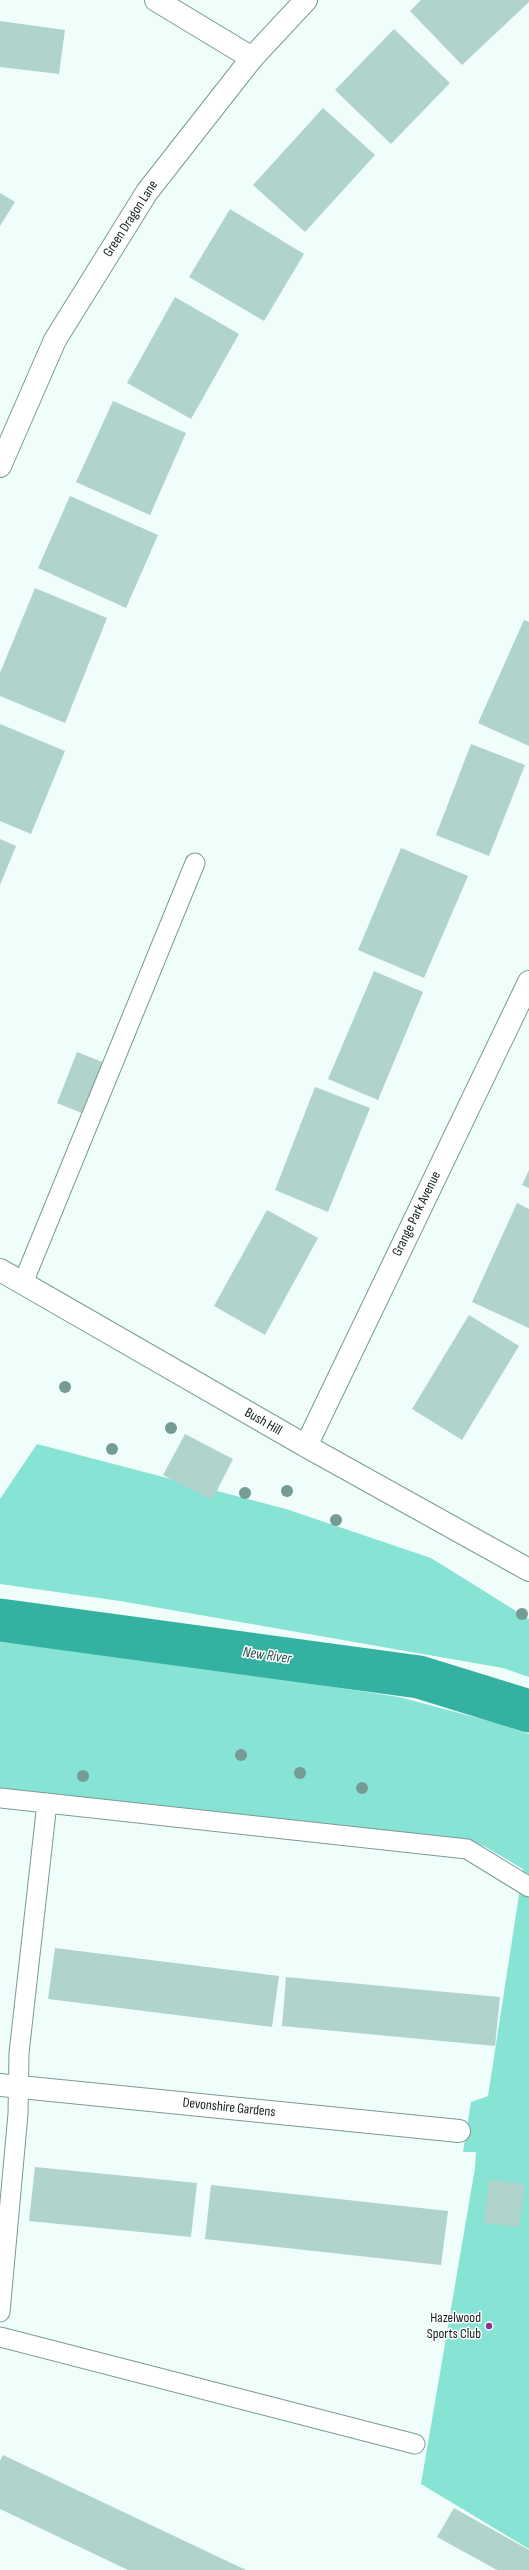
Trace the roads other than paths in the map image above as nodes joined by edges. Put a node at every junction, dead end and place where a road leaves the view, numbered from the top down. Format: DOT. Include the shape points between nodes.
graph roads {
  1 [pos="156,0"];
  2 [pos="306,0"];
  3 [pos="252,58"];
  4 [pos="0,466"];
  5 [pos="195,863"];
  6 [pos="529,982"];
  7 [pos="0,1270"];
  8 [pos="23,1283"];
  9 [pos="306,1446"];
  10 [pos="529,1570"];
  11 [pos="0,1798"];
  12 [pos="47,1803"];
  13 [pos="529,1887"];
  14 [pos="9,2086"];
  15 [pos="459,2132"];
  16 [pos="0,2312"];
  17 [pos="0,2337"];
  18 [pos="415,2444"];
  1 -- 3 [label="street"];
  2 -- 3 [label="street, Green Dragon Lane"];
  3 -- 4 [label="street, Green Dragon Lane" via="147,192 55,340"];
  5 -- 8 [label="lane"];
  6 -- 9 [label="street, Grange Park Avenue"];
  7 -- 8 [label="street, Bush Hill"];
  8 -- 9 [label="street, Bush Hill"];
  9 -- 10 [label="street, Bush Hill"];
  11 -- 12 [label="lane"];
  12 -- 13 [label="lane" via="468,1849"];
  12 -- 14 [label="lane" via="19,2053"];
  14 -- 15 [label="street, Devonshire Gardens"];
  14 -- 16 [label="lane" via="18,2114"];
  17 -- 18 [label="lane"];
}
